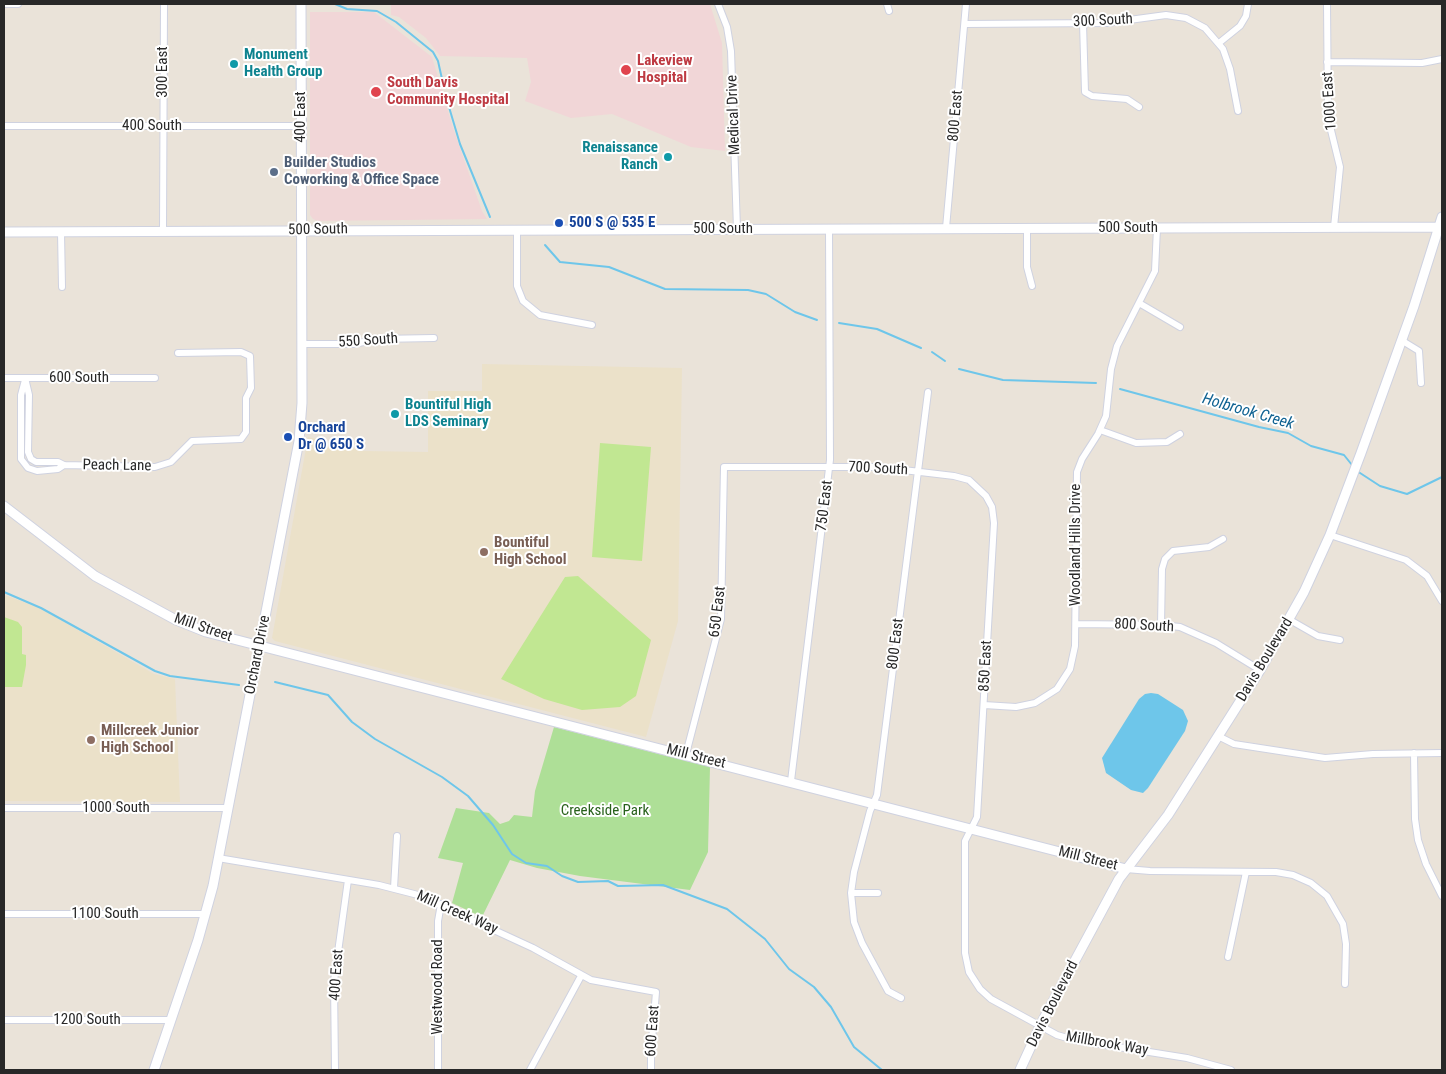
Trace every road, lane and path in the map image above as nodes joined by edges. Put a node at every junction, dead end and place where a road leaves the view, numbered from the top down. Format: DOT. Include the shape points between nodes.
graph roads {
  1 [pos="4,4"];
  2 [pos="18,4"];
  3 [pos="164,4"];
  4 [pos="301,4"];
  5 [pos="718,4"];
  6 [pos="887,4"];
  7 [pos="966,4"];
  8 [pos="1248,4"];
  9 [pos="1327,4"];
  10 [pos="889,11"];
  11 [pos="1083,23"];
  12 [pos="965,24"];
  13 [pos="1220,43"];
  14 [pos="1442,59"];
  15 [pos="1327,62"];
  16 [pos="1139,107"];
  17 [pos="1238,111"];
  18 [pos="4,126"];
  19 [pos="163,126"];
  20 [pos="301,126"];
  21 [pos="1442,217"];
  22 [pos="1334,227"];
  23 [pos="1441,227"];
  24 [pos="946,228"];
  25 [pos="1027,228"];
  26 [pos="1157,228"];
  27 [pos="737,229"];
  28 [pos="829,229"];
  29 [pos="301,230"];
  30 [pos="517,230"];
  31 [pos="163,231"];
  32 [pos="4,232"];
  33 [pos="60,232"];
  34 [pos="1032,286"];
  35 [pos="62,287"];
  36 [pos="1139,303"];
  37 [pos="592,325"];
  38 [pos="1180,327"];
  39 [pos="434,338"];
  40 [pos="1401,340"];
  41 [pos="302,344"];
  42 [pos="178,353"];
  43 [pos="4,378"];
  44 [pos="25,378"];
  45 [pos="155,378"];
  46 [pos="1421,383"];
  47 [pos="928,392"];
  48 [pos="1100,430"];
  49 [pos="1180,434"];
  50 [pos="724,467"];
  51 [pos="830,467"];
  52 [pos="918,471"];
  53 [pos="990,502"];
  54 [pos="4,506"];
  55 [pos="1330,535"];
  56 [pos="1223,539"];
  57 [pos="1442,601"];
  58 [pos="1290,620"];
  59 [pos="1076,624"];
  60 [pos="1161,624"];
  61 [pos="1340,640"];
  62 [pos="260,644"];
  63 [pos="1260,670"];
  64 [pos="984,705"];
  65 [pos="1218,736"];
  66 [pos="1414,753"];
  67 [pos="1442,753"];
  68 [pos="686,754"];
  69 [pos="791,781"];
  70 [pos="874,802"];
  71 [pos="4,808"];
  72 [pos="228,808"];
  73 [pos="971,828"];
  74 [pos="397,836"];
  75 [pos="218,858"];
  76 [pos="1126,869"];
  77 [pos="1246,872"];
  78 [pos="348,880"];
  79 [pos="394,888"];
  80 [pos="852,893"];
  81 [pos="878,893"];
  82 [pos="1442,896"];
  83 [pos="441,904"];
  84 [pos="4,914"];
  85 [pos="206,914"];
  86 [pos="1228,957"];
  87 [pos="582,976"];
  88 [pos="1345,984"];
  89 [pos="656,992"];
  90 [pos="901,998"];
  91 [pos="4,1020"];
  92 [pos="171,1020"];
  93 [pos="1040,1026"];
  94 [pos="154,1070"];
  95 [pos="335,1070"];
  96 [pos="438,1070"];
  97 [pos="530,1070"];
  98 [pos="651,1070"];
  99 [pos="1020,1070"];
  100 [pos="1231,1070"];
  1 -- 2 [label="street"];
  3 -- 19 [label="street, 300 East"];
  4 -- 20 [label="street, 400 East"];
  5 -- 27 [label="street, Medical Drive" via="727,27 731,51"];
  6 -- 10 [label="street"];
  7 -- 12 [label="street, 800 East"];
  8 -- 13 [label="street" via="1240,26"];
  9 -- 15 [label="street, 1000 East"];
  11 -- 12 [label="street, 300 South"];
  11 -- 13 [label="street, 300 South" via="1179,16 1199,24"];
  11 -- 16 [label="street" via="1085,92 1092,96 1127,98"];
  12 -- 24 [label="street, 800 East"];
  13 -- 17 [label="street, 300 South" via="1228,62"];
  14 -- 15 [label="street" via="1422,63"];
  15 -- 22 [label="street, 1000 East" via="1328,118 1340,167"];
  18 -- 19 [label="street, 400 South"];
  19 -- 20 [label="street, 400 South"];
  19 -- 31 [label="street, 300 East"];
  20 -- 29 [label="street, 400 East"];
  21 -- 23 [label="street, Davis Boulevard"];
  22 -- 23 [label="street, 500 South"];
  22 -- 26 [label="street, 500 South"];
  23 -- 40 [label="street, Davis Boulevard"];
  24 -- 25 [label="street, 500 South"];
  24 -- 28 [label="street, 500 South"];
  25 -- 26 [label="street, 500 South"];
  25 -- 34 [label="street" via="1027,267"];
  26 -- 36 [label="street, Woodland Hills Drive" via="1155,271"];
  27 -- 28 [label="street, 500 South"];
  27 -- 30 [label="street, 500 South"];
  28 -- 51 [label="street, 750 East"];
  29 -- 30 [label="street, 500 South"];
  29 -- 31 [label="street, 500 South"];
  29 -- 41 [label="street, Orchard Drive"];
  30 -- 37 [label="street" via="517,286 523,301 540,315"];
  31 -- 33 [label="street, 500 South"];
  32 -- 33 [label="street, 500 South"];
  33 -- 35 [label="street"];
  36 -- 38 [label="street"];
  36 -- 48 [label="street, Woodland Hills Drive" via="1114,355 1107,408"];
  39 -- 41 [label="street, 550 South"];
  40 -- 46 [label="street" via="1419,351"];
  40 -- 55 [label="street, Davis Boulevard"];
  41 -- 62 [label="street, Orchard Drive" via="299,441"];
  42 -- 44 [label="street, Peach Lane" via="241,352 250,356 251,388 246,398 244,438 192,441 171,462 155,467 36,462 28,454 29,395"];
  43 -- 44 [label="street, 600 South"];
  44 -- 45 [label="street, 600 South"];
  47 -- 52 [label="street, 800 East"];
  48 -- 49 [label="street" via="1136,443 1167,442"];
  48 -- 59 [label="street, Woodland Hills Drive" via="1082,459 1076,478"];
  50 -- 51 [label="street, 700 South"];
  50 -- 68 [label="street, 650 East" via="721,619"];
  51 -- 52 [label="street, 700 South"];
  51 -- 69 [label="street, 750 East"];
  52 -- 53 [label="street, 700 South" via="968,480"];
  52 -- 70 [label="street, 800 East" via="878,795"];
  53 -- 64 [label="street, 850 East" via="994,523"];
  54 -- 62 [label="street, Mill Street" via="80,565 128,596 193,627"];
  55 -- 57 [label="street" via="1406,560 1426,576"];
  55 -- 58 [label="street, Davis Boulevard"];
  56 -- 60 [label="street" via="1209,547 1178,549 1164,559"];
  58 -- 61 [label="street" via="1318,636"];
  58 -- 63 [label="street, Davis Boulevard"];
  59 -- 60 [label="street, 800 South"];
  59 -- 64 [label="street, Woodland Hills Drive" via="1075,654 1070,669 1052,693 1023,706"];
  60 -- 63 [label="street, 800 South" via="1203,636"];
  62 -- 68 [label="street, Mill Street"];
  62 -- 72 [label="street, Orchard Drive"];
  63 -- 65 [label="street, Davis Boulevard"];
  64 -- 73 [label="street, 850 East" via="976,817"];
  65 -- 66 [label="street" via="1234,744 1325,758"];
  65 -- 76 [label="street, Davis Boulevard" via="1160,827"];
  66 -- 67 [label="street"];
  66 -- 82 [label="street" via="1418,840"];
  68 -- 69 [label="street, Mill Street"];
  69 -- 70 [label="street, Mill Street"];
  70 -- 73 [label="street, Mill Street"];
  70 -- 80 [label="street, 800 East" via="854,872"];
  71 -- 72 [label="street, 1000 South"];
  72 -- 75 [label="street, Orchard Drive"];
  73 -- 76 [label="street, Mill Street"];
  73 -- 93 [label="street, Millbrook Way" via="965,842 965,953 969,972 985,994"];
  74 -- 79 [label="street"];
  75 -- 78 [label="street, Mill Creek Way"];
  75 -- 85 [label="street, Orchard Drive"];
  76 -- 77 [label="street, Mill Street"];
  76 -- 93 [label="street, Davis Boulevard"];
  77 -- 86 [label="street"];
  77 -- 88 [label="street, Mill Street" via="1293,875 1311,883 1327,896 1339,915 1345,934"];
  78 -- 79 [label="street, Mill Creek Way"];
  78 -- 95 [label="street, 400 East" via="334,982"];
  79 -- 83 [label="street, Mill Creek Way"];
  80 -- 81 [label="street"];
  80 -- 90 [label="street, 800 East" via="854,922 862,943 888,991"];
  83 -- 87 [label="street, Mill Creek Way" via="533,948"];
  83 -- 96 [label="street, Westwood Road" via="438,921"];
  84 -- 85 [label="street, 1100 South"];
  85 -- 92 [label="street, Orchard Drive"];
  87 -- 89 [label="street, Mill Creek Way" via="603,984"];
  87 -- 97 [label="street"];
  89 -- 98 [label="street, 600 East"];
  91 -- 92 [label="street, 1200 South"];
  92 -- 94 [label="street, Orchard Drive"];
  93 -- 99 [label="street, Davis Boulevard"];
  93 -- 100 [label="street, Millbrook Way" via="1074,1040 1187,1058"];
}
